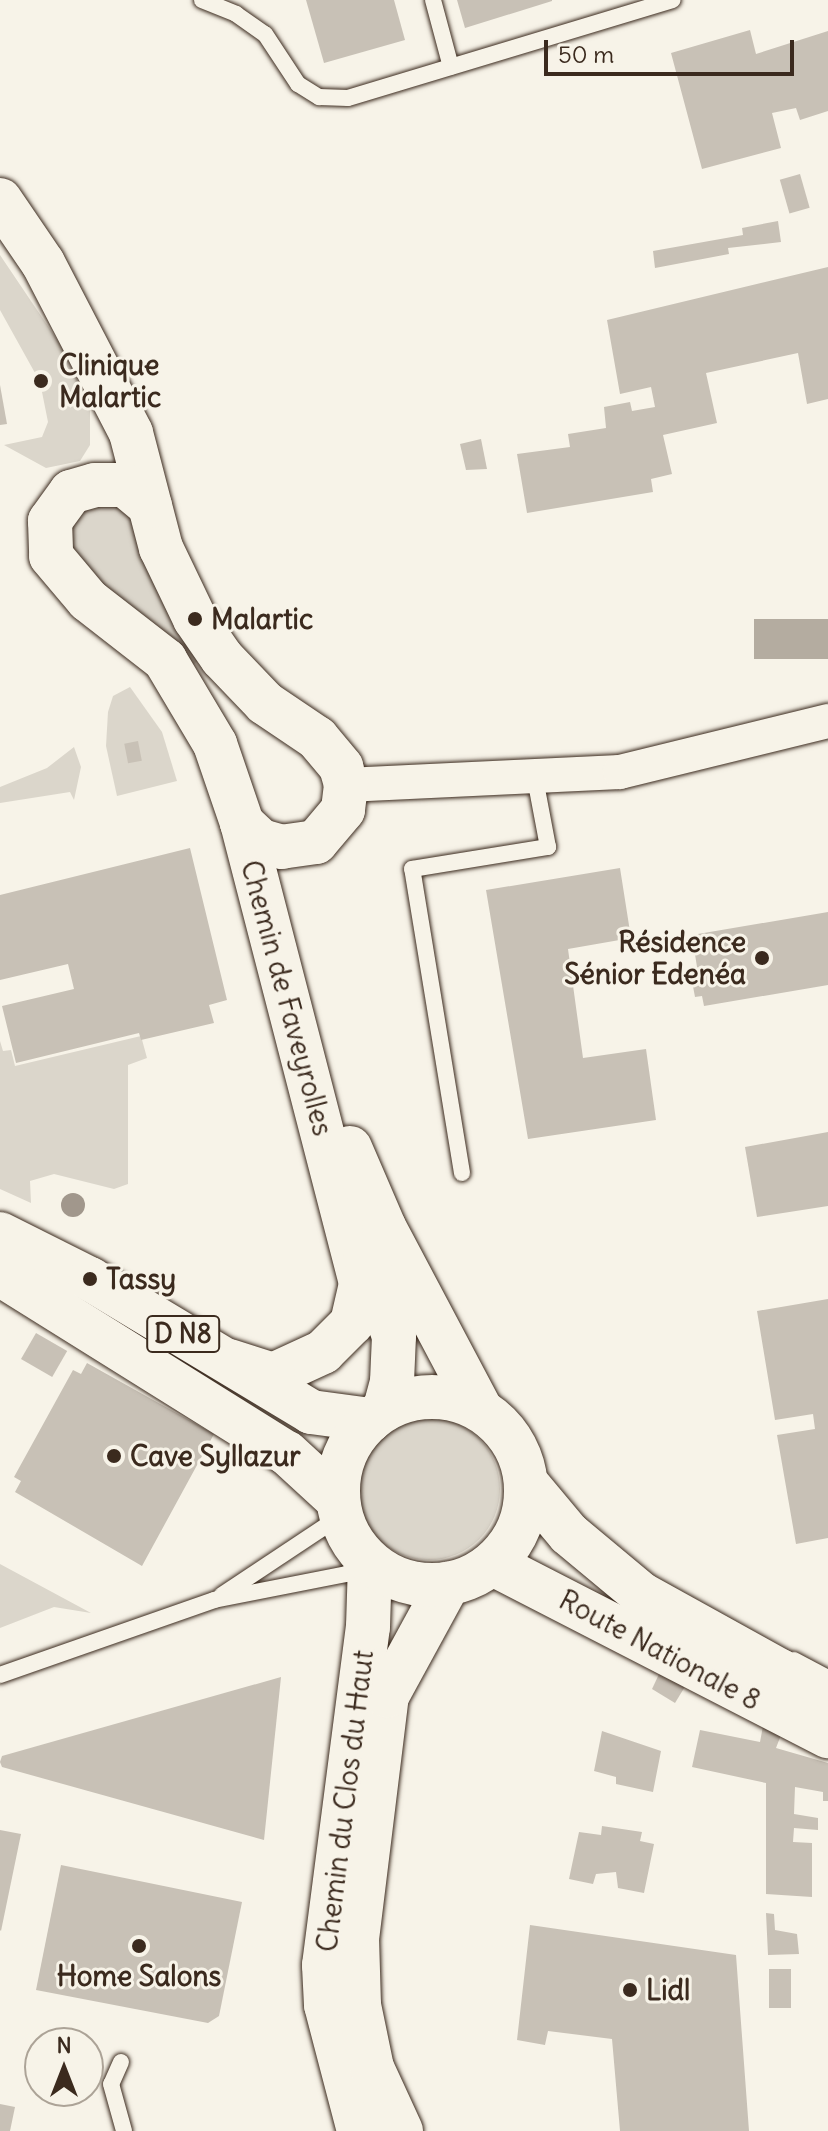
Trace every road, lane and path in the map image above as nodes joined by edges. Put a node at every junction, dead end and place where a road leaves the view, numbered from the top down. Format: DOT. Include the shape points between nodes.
graph roads {
  1 [pos="202,0"];
  2 [pos="433,0"];
  3 [pos="673,0"];
  4 [pos="654,3"];
  5 [pos="451,67"];
  6 [pos="0,200"];
  7 [pos="108,387"];
  8 [pos="95,485"];
  9 [pos="150,506"];
  10 [pos="828,721"];
  11 [pos="535,778"];
  12 [pos="346,785"];
  13 [pos="242,823"];
  14 [pos="316,842"];
  15 [pos="333,1173"];
  16 [pos="462,1173"];
  17 [pos="7,1267"];
  18 [pos="229,1361"];
  19 [pos="481,1410"];
  20 [pos="377,1414"];
  21 [pos="524,1472"];
  22 [pos="339,1508"];
  23 [pos="583,1520"];
  24 [pos="606,1541"];
  25 [pos="370,1563"];
  26 [pos="513,1566"];
  27 [pos="448,1584"];
  28 [pos="214,1600"];
  29 [pos="614,1605"];
  30 [pos="0,1675"];
  31 [pos="824,1705"];
  32 [pos="121,2062"];
  33 [pos="124,2131"];
  34 [pos="359,2131"];
  35 [pos="401,2131"];
  1 -- 5 [label="lane" via="265,34 298,84 319,97 348,98"];
  2 -- 5 [label="lane"];
  3 -- 4 [label="lane"];
  4 -- 5 [label="lane"];
  6 -- 7 [label="main road" via="43,263"];
  7 -- 8 [label="main road" via="109,443"];
  7 -- 9 [label="main road" via="131,433"];
  8 -- 9 [label="main road" via="125,485"];
  8 -- 13 [label="main road, Chemin de Faveyrolles" via="71,492 57,506 50,521 51,556 88,600 165,660 215,744"];
  9 -- 12 [label="main road" via="178,588 222,658 265,703 332,752"];
  10 -- 11 [label="street" via="620,772"];
  11 -- 12 [label="street"];
  11 -- 16 [label="lane" via="548,847 412,869"];
  12 -- 14 [label="main road, Chemin de Faveyrolles" via="343,810"];
  13 -- 14 [label="main road" via="261,841 282,847"];
  13 -- 15 [label="main road, Chemin de Faveyrolles"];
  14 -- 19 [label="main road, Chemin de Faveyrolles" via="295,869 284,917 339,1124 384,1227"];
  15 -- 18 [label="main road, Chemin de Faveyrolles" via="361,1284 352,1323 323,1352 273,1375"];
  15 -- 20 [label="main road, Chemin de Faveyrolles" via="394,1336 392,1382"];
  17 -- 18 [label="main road, D N8"];
  17 -- 22 [label="main road, D N8" via="287,1453"];
  18 -- 20 [label="main road, D N8" via="311,1412"];
  19 -- 20 [label="main road" via="433,1396"];
  19 -- 21 [label="main road" via="512,1440"];
  20 -- 22 [label="main road" via="344,1456"];
  21 -- 23 [label="lane"];
  21 -- 26 [label="main road"];
  21 -- 31 [label="main road, Route Nationale 8" via="569,1534 641,1594 780,1671"];
  22 -- 25 [label="main road" via="352,1542"];
  22 -- 28 [label="lane"];
  24 -- 31 [label="lane" via="664,1591"];
  25 -- 27 [label="main road" via="420,1585"];
  25 -- 28 [label="lane" via="346,1574"];
  25 -- 34 [label="main road, Chemin du Clos du Haut" via="368,1627 324,1965 326,2005"];
  26 -- 27 [label="main road"];
  26 -- 31 [label="main road, Route Nationale 8"];
  27 -- 35 [label="main road, Chemin du Clos du Haut" via="387,1696 357,1939 359,2005 372,2068"];
  28 -- 30 [label="lane"];
  29 -- 31 [label="lane" via="760,1686"];
  32 -- 33 [label="lane" via="111,2084"];
}
